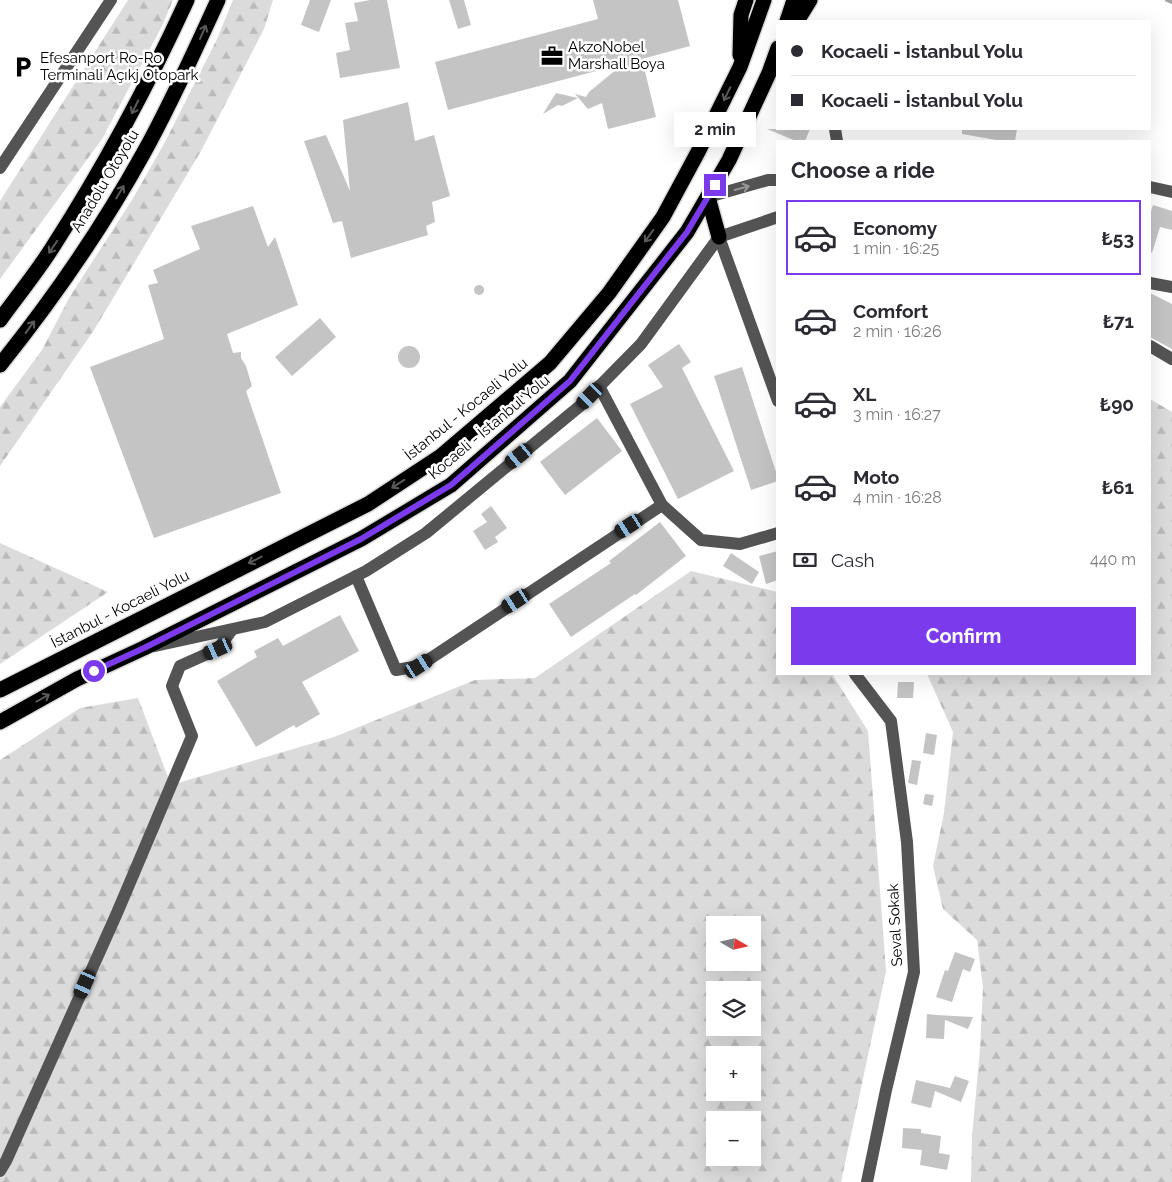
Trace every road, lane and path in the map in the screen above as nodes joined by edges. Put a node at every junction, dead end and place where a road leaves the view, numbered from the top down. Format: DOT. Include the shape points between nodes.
graph roads {
  1 [pos="111,0"];
  2 [pos="187,0"];
  3 [pos="218,0"];
  4 [pos="746,0"];
  5 [pos="764,0"];
  6 [pos="801,11"];
  7 [pos="788,20"];
  8 [pos="776,54"];
  9 [pos="740,67"];
  10 [pos="776,69"];
  11 [pos="757,98"];
  12 [pos="0,168"];
  13 [pos="776,180"];
  14 [pos="1151,188"];
  15 [pos="1172,192"];
  16 [pos="708,197"];
  17 [pos="776,218"];
  18 [pos="719,237"];
  19 [pos="1151,283"];
  20 [pos="1172,287"];
  21 [pos="0,320"];
  22 [pos="1151,347"];
  23 [pos="1172,358"];
  24 [pos="0,365"];
  25 [pos="600,386"];
  26 [pos="776,395"];
  27 [pos="662,505"];
  28 [pos="776,535"];
  29 [pos="356,576"];
  30 [pos="231,631"];
  31 [pos="144,648"];
  32 [pos="856,675"];
  33 [pos="0,690"];
  34 [pos="0,722"];
  35 [pos="0,1171"];
  36 [pos="867,1182"];
  1 -- 12 [label="street"];
  2 -- 21 [label="highway, Anadolu Otoyolu, one-way" via="117,141 53,247"];
  24 -- 3 [label="highway, Anadolu Otoyolu, one-way" via="77,262 143,154"];
  4 -- 9 [label="highway" via="741,15"];
  5 -- 9 [label="highway, İstanbul - Kocaeli Yolu"];
  6 -- 7 [label="highway"];
  8 -- 11 [label="highway, Kocaeli - İstanbul Yolu"];
  9 -- 33 [label="highway, İstanbul - Kocaeli Yolu, one-way" via="663,217 609,292 550,363 441,456 368,504"];
  10 -- 11 [label="highway"];
  11 -- 16 [label="highway, Kocaeli - İstanbul Yolu"];
  16 -- 13 [label="street, one-way"];
  14 -- 15 [label="street"];
  16 -- 18 [label="highway"];
  16 -- 31 [label="highway, Kocaeli - İstanbul Yolu" via="687,232 570,381 451,485 361,539"];
  17 -- 18 [label="street"];
  18 -- 25 [label="street" via="641,344"];
  18 -- 26 [label="street"];
  19 -- 20 [label="street"];
  22 -- 23 [label="street"];
  25 -- 27 [label="street"];
  25 -- 29 [label="street" via="426,533"];
  27 -- 28 [label="street" via="701,540 740,544"];
  27 -- 29 [label="street" via="419,666 396,670"];
  29 -- 30 [label="street" via="266,622"];
  30 -- 31 [label="street"];
  30 -- 35 [label="street" via="218,649 180,666 172,686 192,736 117,913"];
  34 -- 31 [label="highway, Kocaeli - İstanbul Yolu, one-way" via="77,679"];
  32 -- 36 [label="street, Seval Sokak" via="891,721 907,842 914,972"];
}
